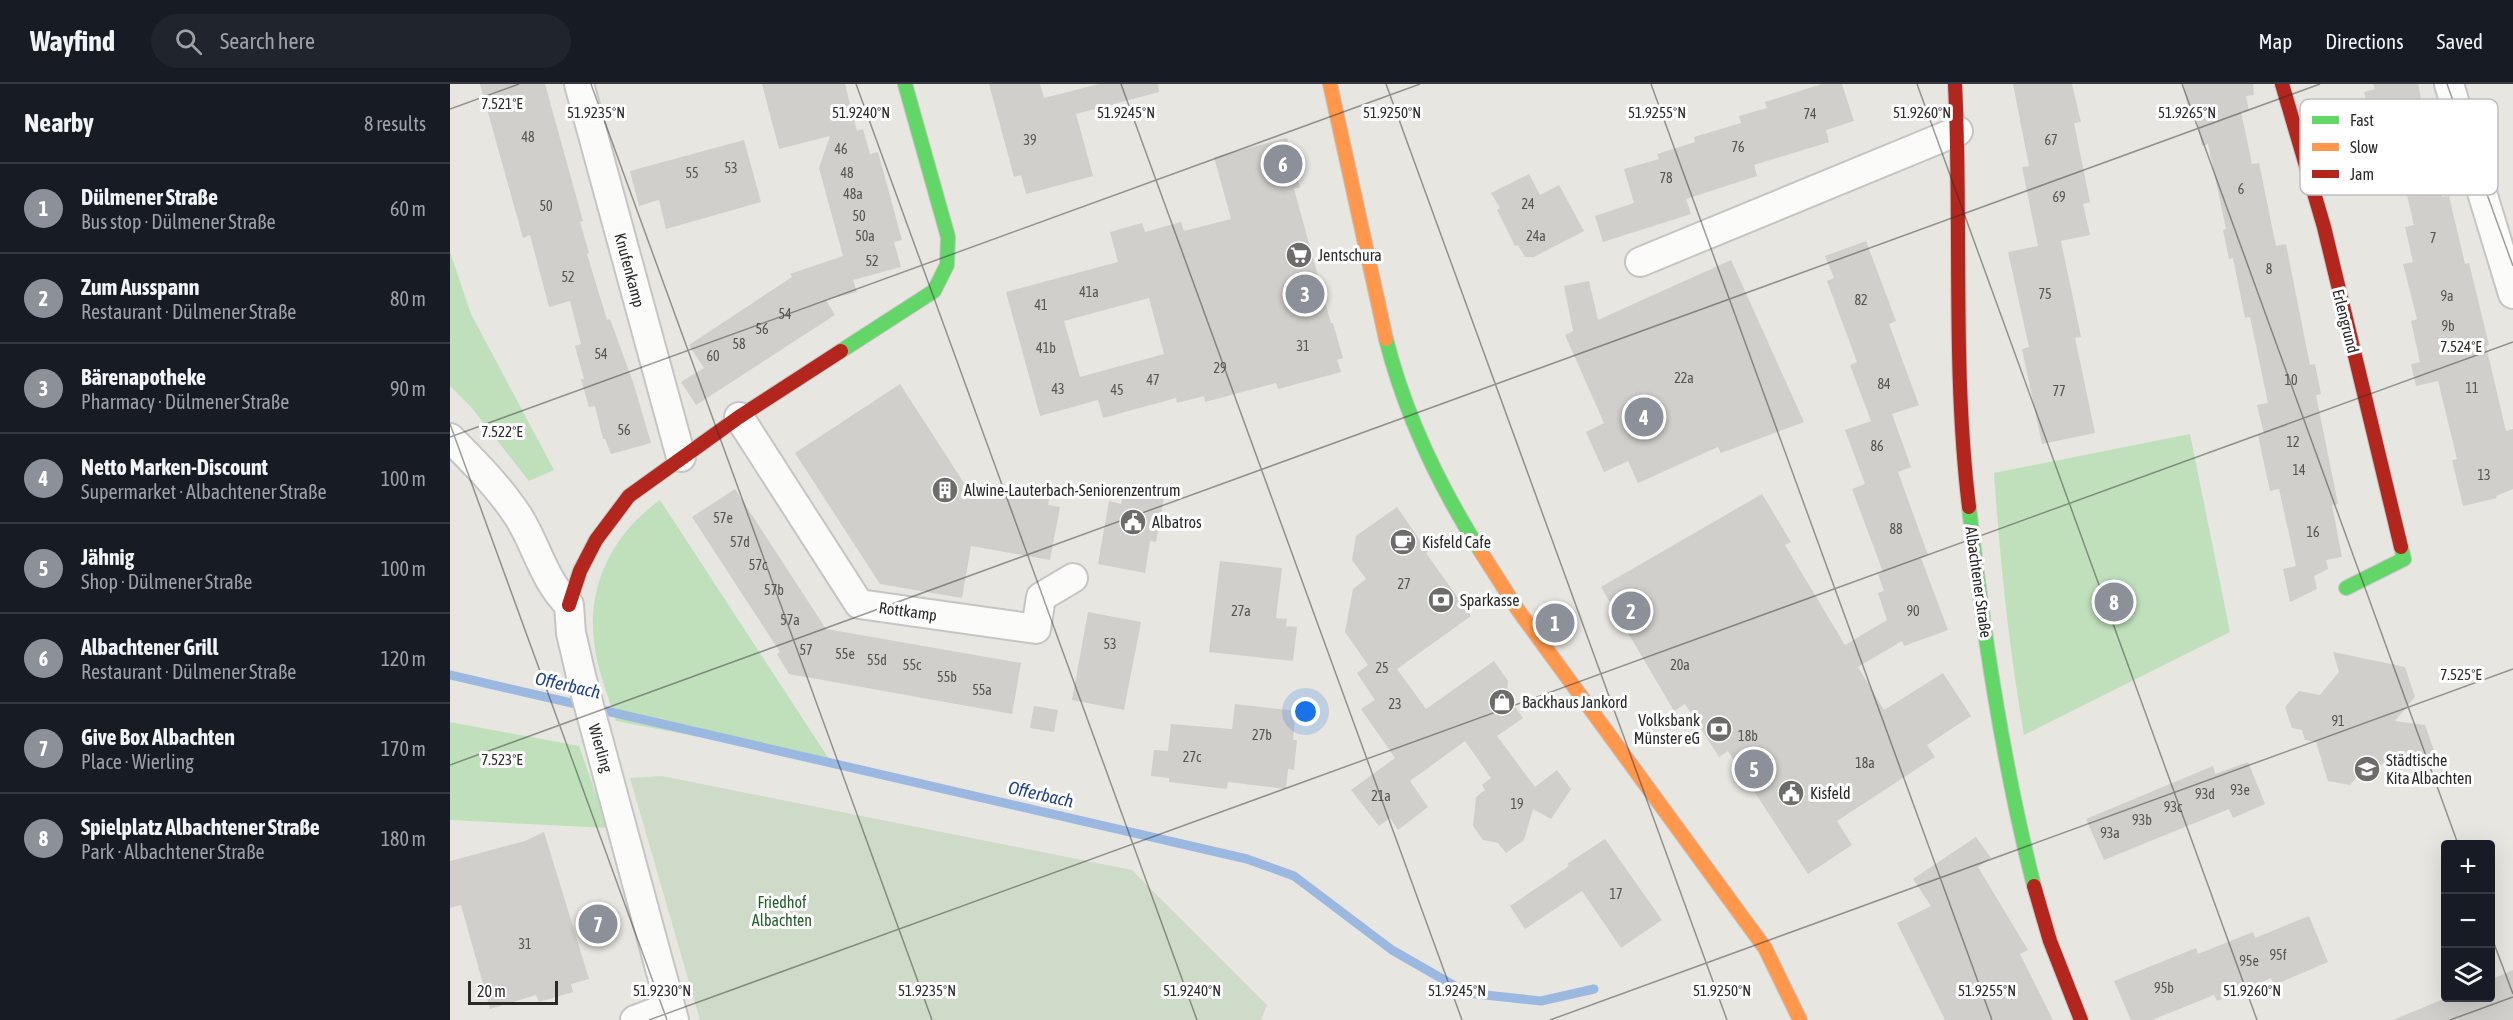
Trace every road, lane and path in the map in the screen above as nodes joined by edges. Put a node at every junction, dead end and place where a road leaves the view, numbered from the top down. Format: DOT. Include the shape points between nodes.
graph roads {
  1 [pos="579,84"];
  2 [pos="905,84"];
  3 [pos="1329,84"];
  4 [pos="1955,84"];
  5 [pos="2282,84"];
  6 [pos="2449,84"];
  7 [pos="2454,99"];
  8 [pos="1958,131"];
  9 [pos="2300,145"];
  10 [pos="2315,195"];
  11 [pos="2483,195"];
  12 [pos="1640,262"];
  13 [pos="2513,294"];
  14 [pos="739,417"];
  15 [pos="450,438"];
  16 [pos="681,457"];
  17 [pos="1073,578"];
  18 [pos="2346,588"];
  19 [pos="569,605"];
  20 [pos="672,1013"];
  21 [pos="635,1020"];
  22 [pos="1800,1020"];
  23 [pos="2081,1020"];
  1 -- 16 [label="street, Knufenkamp"];
  2 -- 14 [label="street" via="948,237 950,256 945,274 934,291"];
  3 -- 22 [label="street" via="1387,342 1413,423 1431,462 1465,527 1518,610 1761,943"];
  4 -- 8 [label="street, Albachtener Straße"];
  5 -- 9 [label="street, Erlengrund"];
  6 -- 7 [label="street"];
  8 -- 12 [label="street"];
  8 -- 23 [label="street, Albachtener Straße" via="1958,367 1973,554 2015,807 2052,950"];
  10 -- 18 [label="street, Erlengrund" via="2404,559"];
  11 -- 13 [label="street"];
  14 -- 16 [label="street"];
  14 -- 17 [label="street, Rottkamp" via="859,604 1036,629 1041,597"];
  15 -- 19 [label="street" via="508,502 528,534 545,574"];
  16 -- 19 [label="street" via="629,496 613,515 580,571"];
  19 -- 20 [label="street, Wierling" via="571,633 584,687"];
  20 -- 21 [label="street"];
}
